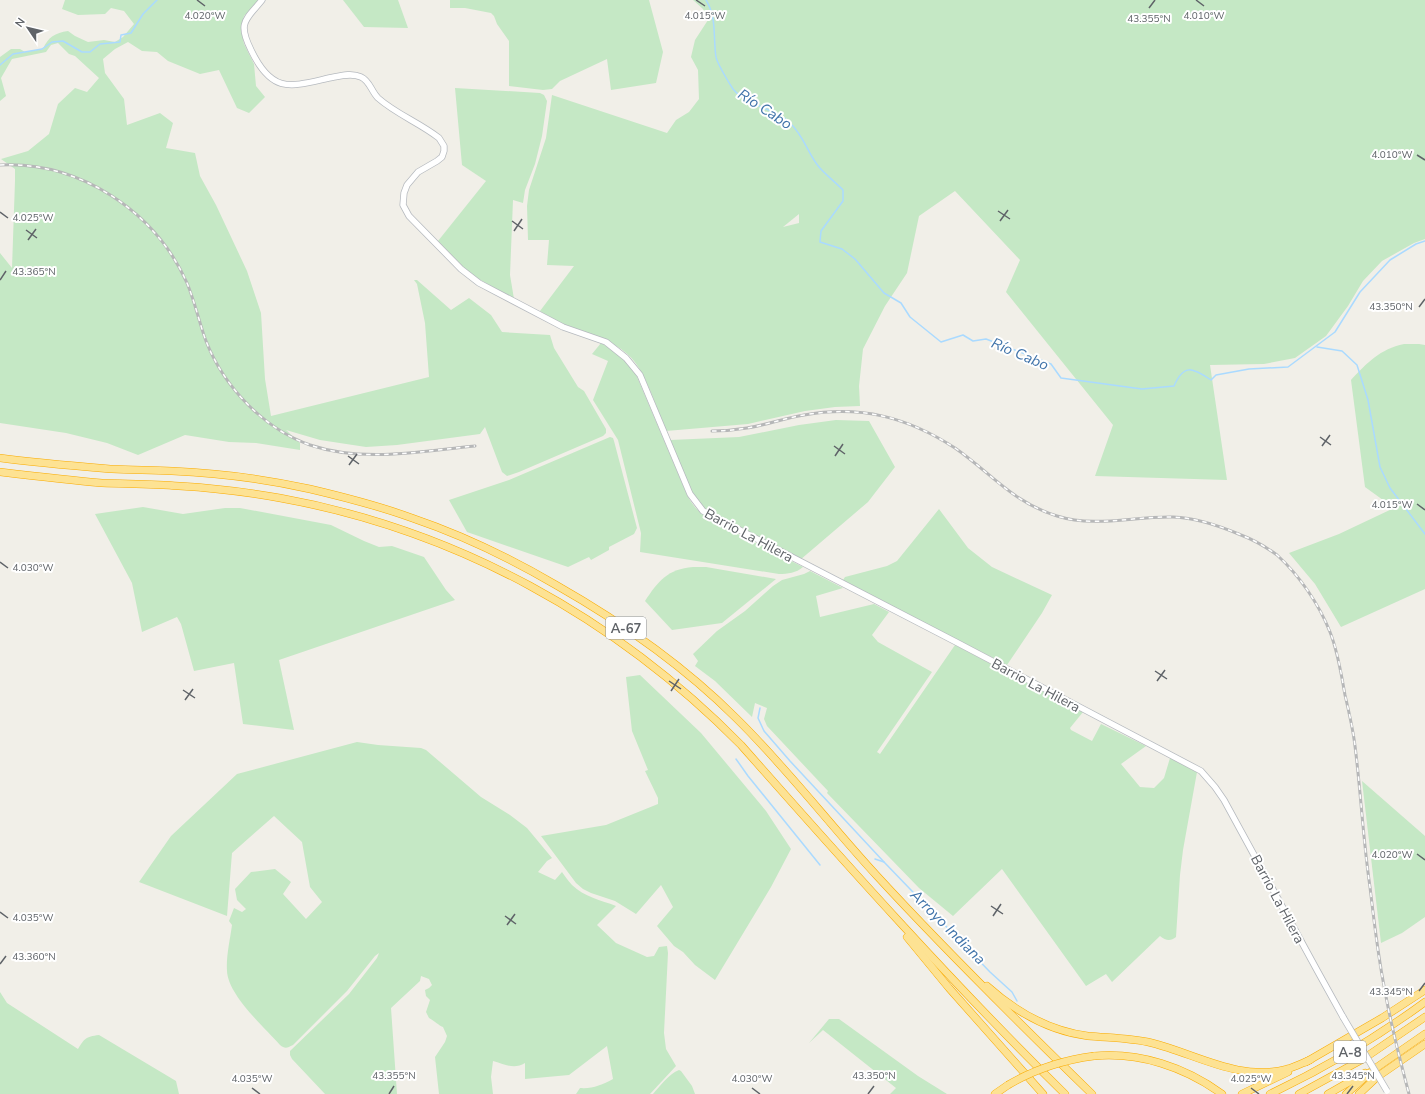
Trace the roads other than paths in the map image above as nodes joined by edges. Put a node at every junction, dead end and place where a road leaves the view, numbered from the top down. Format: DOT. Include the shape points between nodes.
graph roads {
  1 [pos="262,0"];
  2 [pos="0,458"];
  3 [pos="0,472"];
  4 [pos="805,818"];
  5 [pos="876,875"];
  6 [pos="1425,990"];
  7 [pos="1425,1002"];
  8 [pos="1425,1017"];
  9 [pos="1425,1034"];
  10 [pos="1425,1044"];
  11 [pos="1396,1054"];
  12 [pos="1310,1060"];
  13 [pos="1219,1092"];
  14 [pos="1388,1092"];
  15 [pos="995,1094"];
  16 [pos="1043,1094"];
  17 [pos="1065,1094"];
  18 [pos="1092,1094"];
  19 [pos="1242,1094"];
  20 [pos="1270,1094"];
  21 [pos="1300,1094"];
  22 [pos="1328,1094"];
  23 [pos="1346,1094"];
  24 [pos="1359,1094"];
  1 -- 14 [label="street, Barrio La Hilera, bridge" via="246,17 244,27 249,46 264,72 278,82 292,86 342,75 361,77 388,105 439,138 444,146 442,156 418,172 407,185 403,205 409,216 461,269 479,283 563,327 606,342 626,358 640,375 690,494 699,508 1201,771 1224,800 1343,1017"];
  2 -- 5 [label="highway, A-67" via="60,465 222,475 282,483 410,517 492,550 612,618 693,679 756,739"];
  3 -- 4 [label="highway, A-67" via="102,482 205,488 280,498 393,527 467,555 565,605 653,666 716,720"];
  4 -- 16 [label="highway"];
  4 -- 17 [label="highway, A-67" via="977,1005"];
  5 -- 12 [label="highway" via="976,976 1020,1012 1045,1025 1073,1033 1151,1043 1242,1071 1279,1071"];
  5 -- 18 [label="highway, A-67" via="997,1002"];
  6 -- 12 [label="highway"];
  7 -- 20 [label="highway, A-8" via="1351,1052"];
  8 -- 21 [label="highway, A-8" via="1363,1059"];
  9 -- 11 [label="highway"];
  10 -- 24 [label="highway" via="1377,1077"];
  11 -- 22 [label="highway"];
  11 -- 23 [label="highway" via="1365,1076"];
  12 -- 19 [label="highway"];
  13 -- 15 [label="highway, bridge" via="1193,1076 1160,1062 1129,1056 1094,1056 1052,1064"];
}
